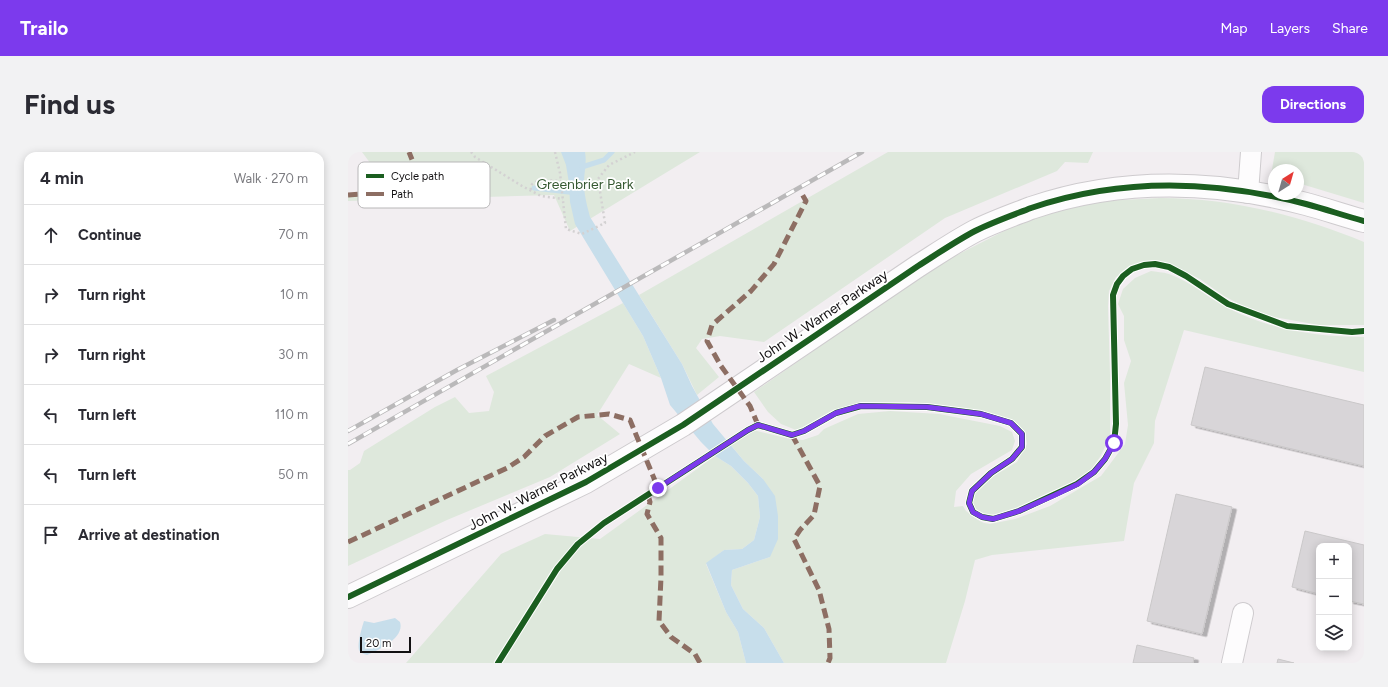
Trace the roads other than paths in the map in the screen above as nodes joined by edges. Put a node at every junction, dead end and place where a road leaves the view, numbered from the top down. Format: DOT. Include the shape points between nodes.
graph roads {
  1 [pos="1251,152"];
  2 [pos="1248,193"];
  3 [pos="1357,220"];
  4 [pos="348,597"];
  5 [pos="1243,612"];
  6 [pos="1232,663"];
  1 -- 2 [label="lane"];
  2 -- 3 [label="main road, John W. Warner Parkway" via="1306,204"];
  2 -- 4 [label="main road, John W. Warner Parkway" via="1182,185 1111,188 1048,203 976,230 683,425 586,482"];
  5 -- 6 [label="lane"];
}
